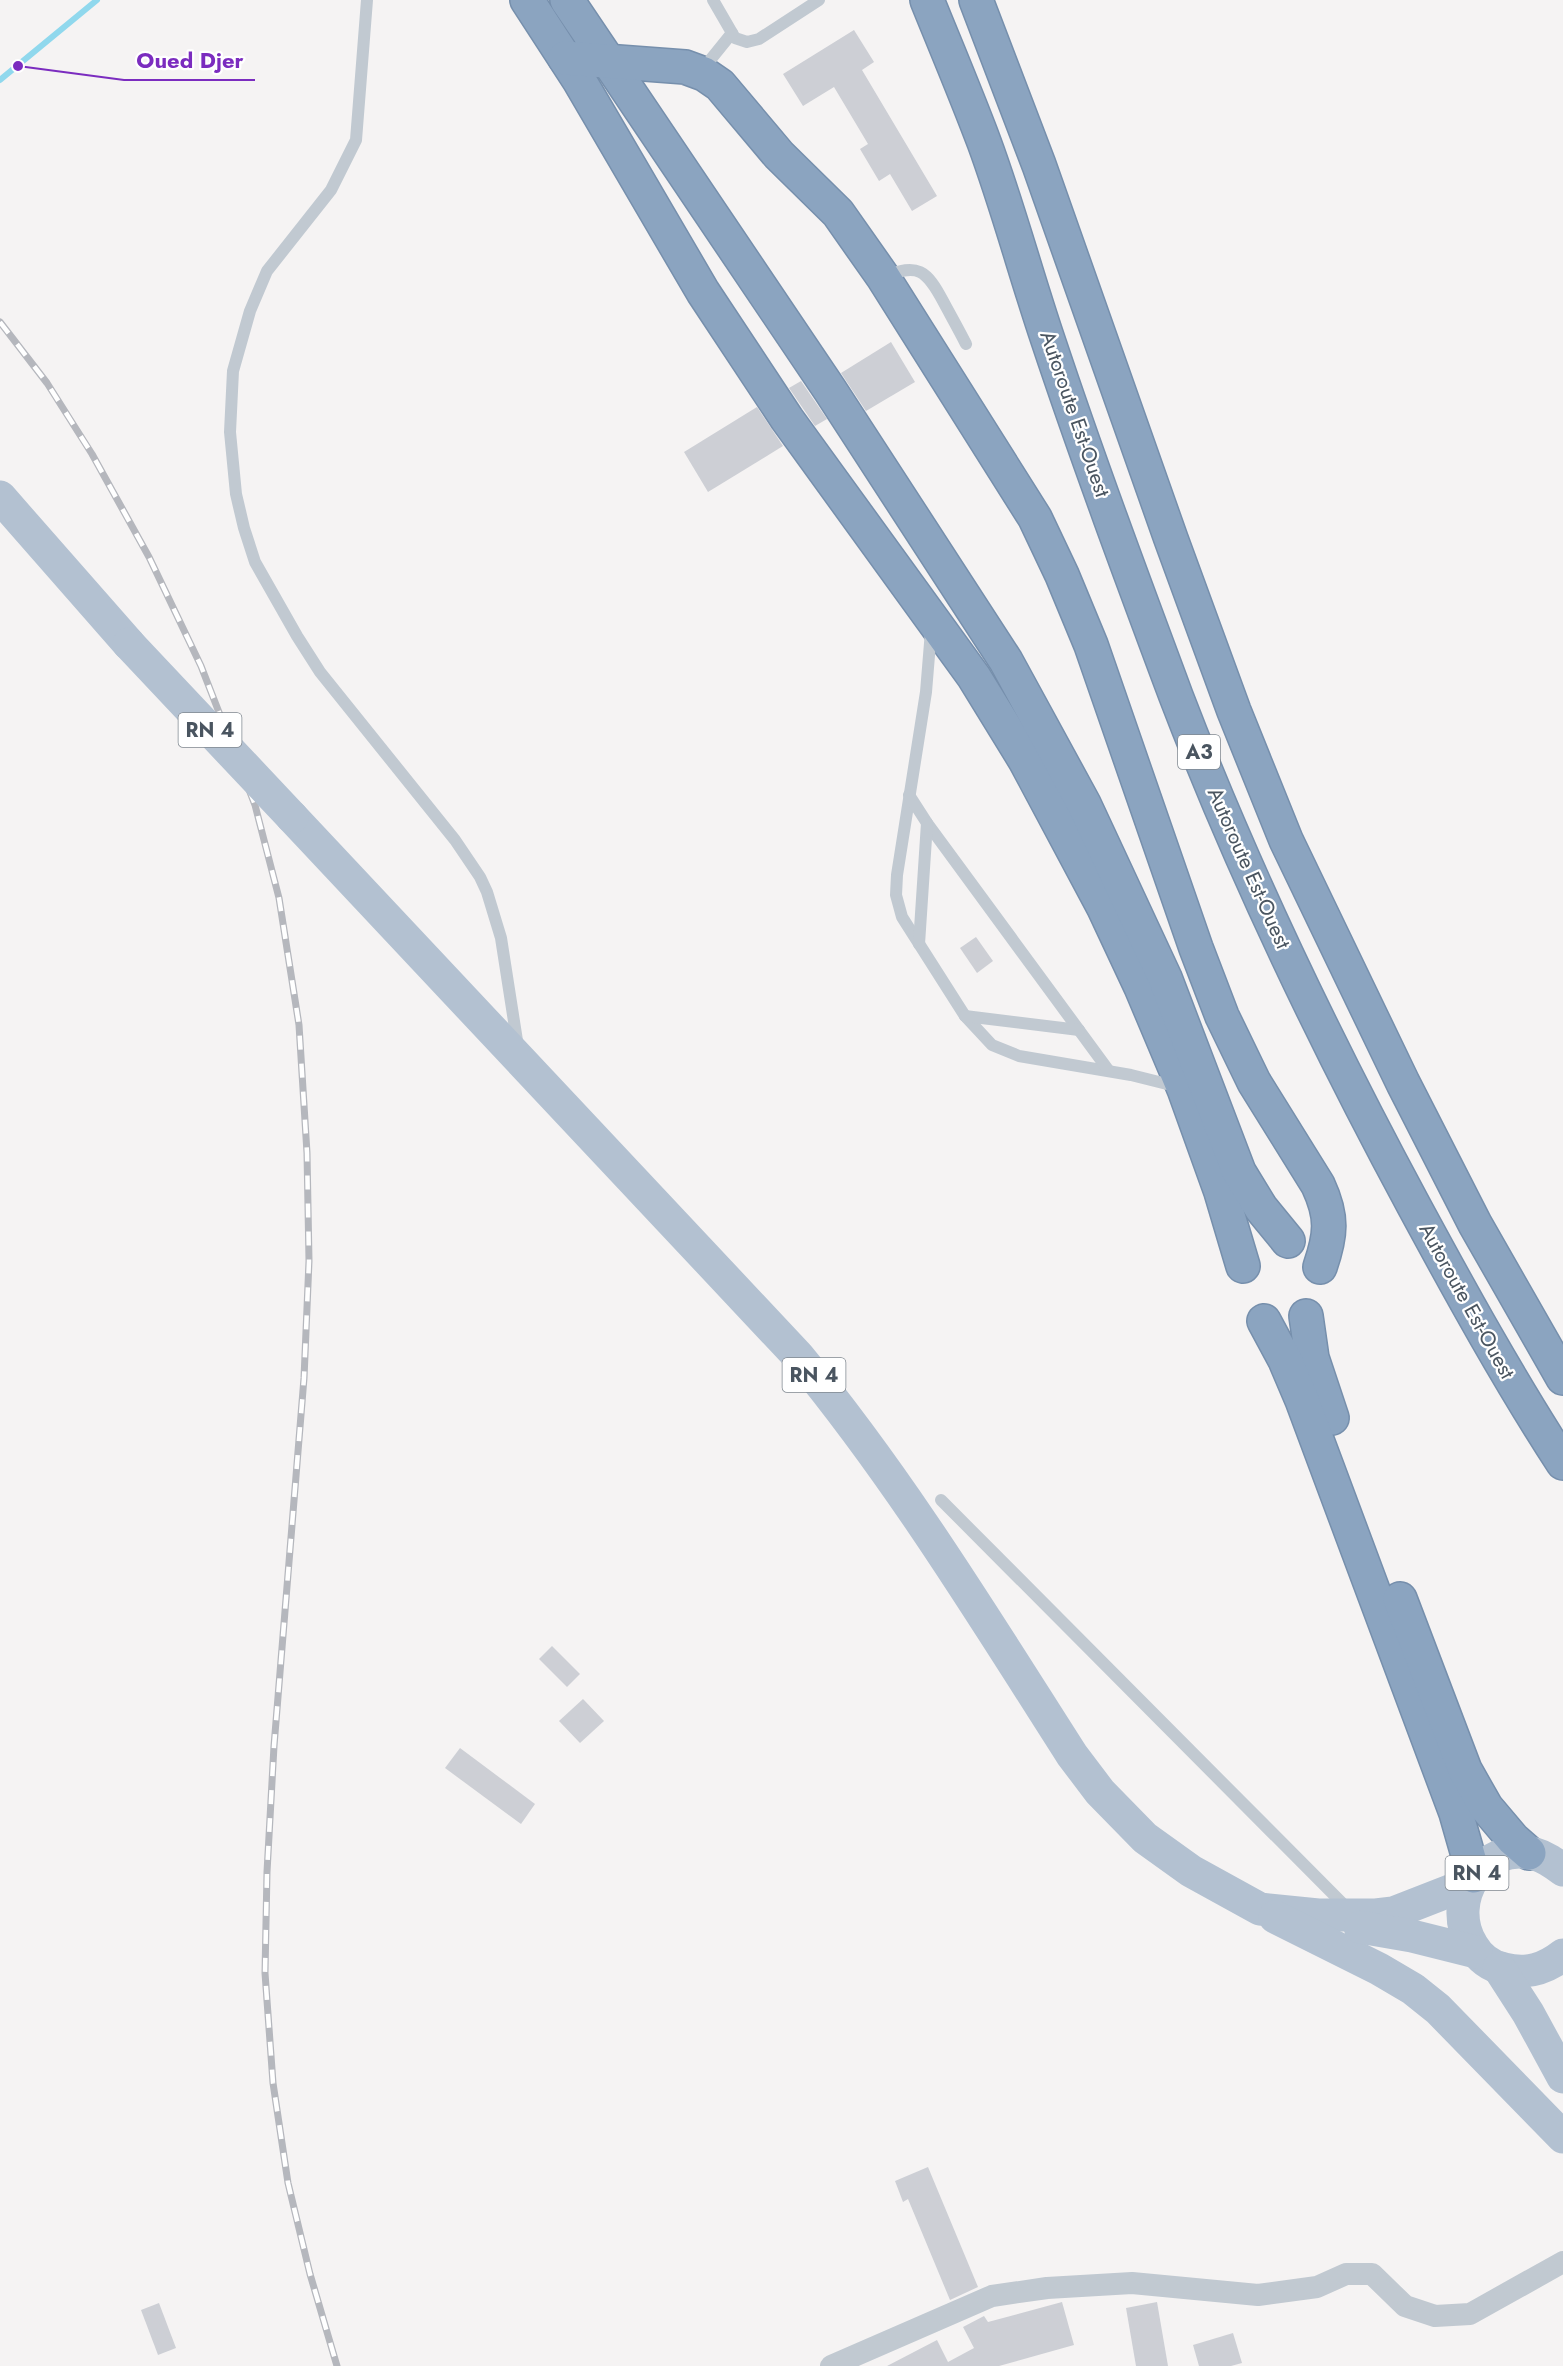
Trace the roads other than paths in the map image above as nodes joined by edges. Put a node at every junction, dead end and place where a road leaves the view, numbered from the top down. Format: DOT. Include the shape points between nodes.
graph roads {
  1 [pos="367,0"];
  2 [pos="527,0"];
  3 [pos="567,0"];
  4 [pos="714,0"];
  5 [pos="819,0"];
  6 [pos="927,0"];
  7 [pos="976,0"];
  8 [pos="732,33"];
  9 [pos="565,58"];
  10 [pos="610,61"];
  11 [pos="704,74"];
  12 [pos="883,277"];
  13 [pos="966,344"];
  14 [pos="0,497"];
  15 [pos="901,498"];
  16 [pos="864,524"];
  17 [pos="931,617"];
  18 [pos="909,795"];
  19 [pos="927,823"];
  20 [pos="919,944"];
  21 [pos="965,1016"];
  22 [pos="1079,1030"];
  23 [pos="520,1062"];
  24 [pos="1109,1071"];
  25 [pos="1184,1089"];
  26 [pos="1288,1241"];
  27 [pos="1243,1266"];
  28 [pos="1320,1267"];
  29 [pos="1306,1316"];
  30 [pos="1264,1321"];
  31 [pos="1563,1378"];
  32 [pos="1563,1463"];
  33 [pos="941,1500"];
  34 [pos="1529,1853"];
  35 [pos="1563,1870"];
  36 [pos="1472,1879"];
  37 [pos="1260,1909"];
  38 [pos="1318,1915"];
  39 [pos="1353,1915"];
  40 [pos="1563,1955"];
  41 [pos="1487,1960"];
  42 [pos="1563,2077"];
  43 [pos="1563,2137"];
  44 [pos="1563,2262"];
  45 [pos="831,2366"];
  1 -- 23 [label="lane" via="356,140 331,190 267,271 250,311 233,371 230,432 236,494 255,562 297,636 320,672 455,840 480,877 501,938"];
  2 -- 9 [label="highway"];
  3 -- 10 [label="highway"];
  4 -- 8 [label="lane"];
  5 -- 8 [label="lane" via="754,42 741,41"];
  6 -- 32 [label="highway, Autoroute Est-Ouest / A3" via="984,143 1116,532 1230,828 1319,1023 1387,1156 1458,1289"];
  7 -- 31 [label="highway, Autoroute Est-Ouest / A3" via="1230,700 1286,840 1469,1214"];
  8 -- 11 [label="lane"];
  9 -- 10 [label="highway"];
  9 -- 16 [label="highway" via="703,292 787,419"];
  10 -- 11 [label="highway" via="676,66"];
  10 -- 15 [label="highway"];
  11 -- 12 [label="highway" via="720,85 779,155 838,213"];
  12 -- 13 [label="lane" via="903,269 924,273 934,284"];
  12 -- 28 [label="highway" via="1019,490 1062,575 1108,692 1222,1016 1254,1082 1326,1202 1329,1238"];
  14 -- 23 [label="main road, RN 4, bridge" via="129,644"];
  15 -- 16 [label="highway"];
  15 -- 26 [label="highway" via="1006,661 1063,763 1165,978 1239,1172"];
  16 -- 17 [label="highway"];
  17 -- 18 [label="lane" via="928,674"];
  17 -- 25 [label="highway" via="974,677 1062,828 1141,987"];
  18 -- 19 [label="lane"];
  18 -- 20 [label="lane" via="896,895 902,917"];
  19 -- 20 [label="lane"];
  19 -- 22 [label="lane"];
  20 -- 21 [label="lane"];
  21 -- 22 [label="lane"];
  21 -- 24 [label="lane" via="984,1039 1000,1050"];
  22 -- 24 [label="lane"];
  23 -- 37 [label="main road, RN 4" via="821,1384 913,1508 1072,1755 1114,1808 1169,1857"];
  24 -- 25 [label="lane"];
  25 -- 27 [label="highway"];
  26 -- 27 [label="highway" via="1266,1244"];
  26 -- 28 [label="highway" via="1307,1250"];
  27 -- 30 [label="highway" via="1243,1298 1248,1308"];
  28 -- 29 [label="highway" via="1319,1299"];
  29 -- 30 [label="highway" via="1286,1324"];
  29 -- 34 [label="highway" via="1318,1379 1457,1751 1486,1807"];
  30 -- 36 [label="highway" via="1302,1400 1456,1813"];
  33 -- 39 [label="lane"];
  34 -- 35 [label="main road, RN 4" via="1551,1860"];
  34 -- 36 [label="main road, RN 4" via="1498,1857"];
  36 -- 39 [label="main road, RN 4" via="1393,1913"];
  36 -- 41 [label="main road, RN 4" via="1463,1900 1462,1918 1466,1936"];
  37 -- 38 [label="main road, RN 4"];
  37 -- 43 [label="main road" via="1413,1989 1438,2009"];
  38 -- 39 [label="main road, RN 4"];
  38 -- 41 [label="main road, RN 4" via="1412,1936"];
  40 -- 41 [label="main road, RN 4" via="1550,1965 1516,1973"];
  41 -- 42 [label="main road, RN 4" via="1528,2013"];
  44 -- 45 [label="street" via="1470,2314 1435,2316 1405,2306 1372,2274 1346,2274 1317,2287 1258,2295 1132,2283 1047,2288 992,2296"];
}
